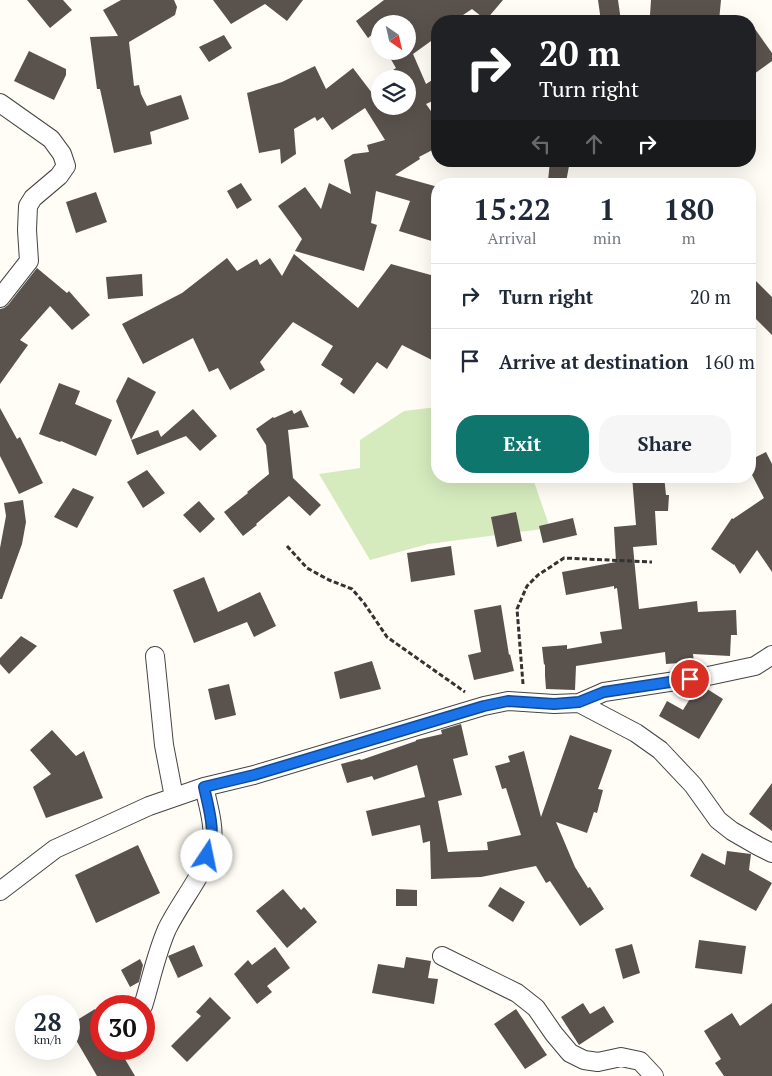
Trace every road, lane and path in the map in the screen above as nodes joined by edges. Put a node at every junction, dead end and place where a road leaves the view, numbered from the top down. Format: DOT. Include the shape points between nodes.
graph roads {
  1 [pos="0,103"];
  2 [pos="0,298"];
  3 [pos="287,546"];
  4 [pos="652,562"];
  5 [pos="772,655"];
  6 [pos="155,656"];
  7 [pos="525,702"];
  8 [pos="579,702"];
  9 [pos="484,706"];
  10 [pos="204,787"];
  11 [pos="174,797"];
  12 [pos="772,853"];
  13 [pos="0,891"];
  14 [pos="442,956"];
  15 [pos="146,995"];
  16 [pos="654,1076"];
  1 -- 2 [label="street" via="51,139 66,166 28,206 29,261"];
  3 -- 9 [label="path" via="307,568 352,589 387,637"];
  4 -- 7 [label="path" via="564,558 527,586 517,609"];
  5 -- 8 [label="street" via="755,666 604,692"];
  6 -- 11 [label="street" via="164,745"];
  7 -- 8 [label="street"];
  7 -- 9 [label="street" via="508,701"];
  8 -- 12 [label="street" via="636,732 660,750 693,785 718,820"];
  9 -- 10 [label="street"];
  10 -- 11 [label="street"];
  10 -- 15 [label="street" via="212,824 212,846 168,928"];
  11 -- 13 [label="street" via="55,849"];
  14 -- 16 [label="street" via="517,993 536,1008 570,1053 598,1062 621,1057 640,1061"];
}
